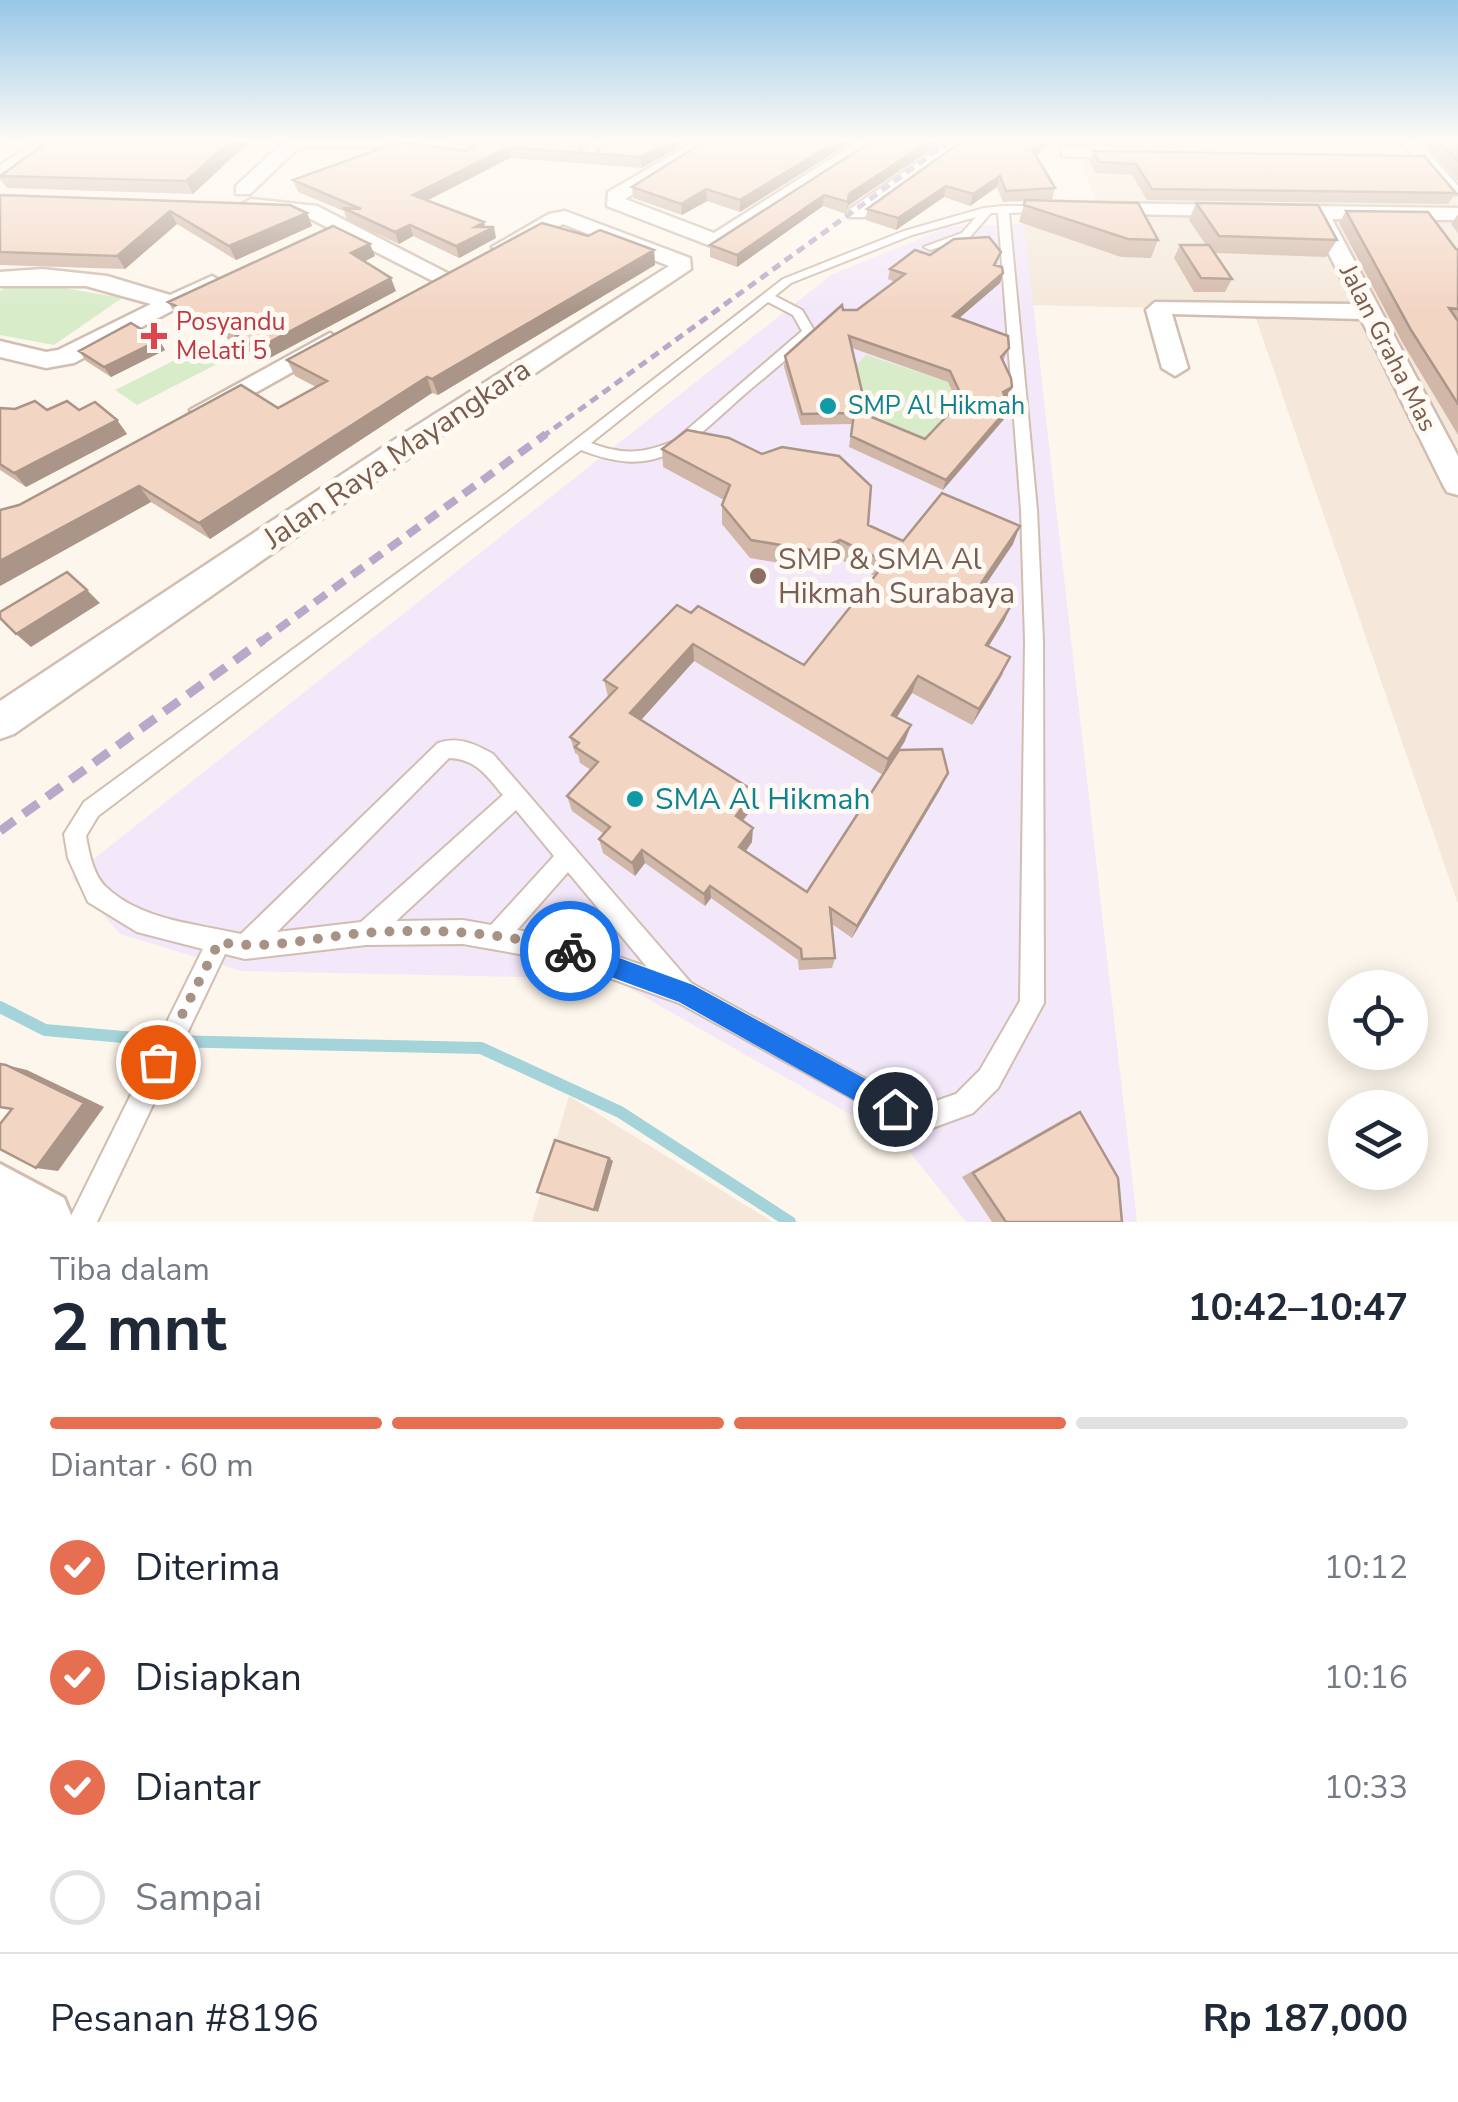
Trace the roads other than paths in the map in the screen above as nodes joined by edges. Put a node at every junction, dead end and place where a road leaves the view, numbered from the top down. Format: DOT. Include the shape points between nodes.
graph roads {
  1 [pos="243,198"];
  2 [pos="615,198"];
  3 [pos="782,198"];
  4 [pos="877,198"];
  5 [pos="995,209"];
  6 [pos="1044,209"];
  7 [pos="1318,211"];
  8 [pos="857,212"];
  9 [pos="1427,212"];
  10 [pos="1458,214"];
  11 [pos="336,227"];
  12 [pos="1447,239"];
  13 [pos="302,242"];
  14 [pos="930,247"];
  15 [pos="461,269"];
  16 [pos="235,273"];
  17 [pos="0,279"];
  18 [pos="410,297"];
  19 [pos="767,297"];
  20 [pos="168,303"];
  21 [pos="1370,312"];
  22 [pos="358,325"];
  23 [pos="0,349"];
  24 [pos="1175,368"];
  25 [pos="185,420"];
  26 [pos="580,444"];
  27 [pos="1458,485"];
  28 [pos="0,722"];
  29 [pos="515,797"];
  30 [pos="567,857"];
  31 [pos="366,933"];
  32 [pos="494,938"];
  33 [pos="219,942"];
  34 [pos="245,947"];
  35 [pos="685,993"];
  36 [pos="0,1198"];
  37 [pos="40,1222"];
  38 [pos="82,1222"];
  1 -- 11 [label="street" via="310,210"];
  2 -- 3 [label="street" via="716,241"];
  4 -- 8 [label="street"];
  5 -- 6 [label="lane"];
  5 -- 14 [label="lane" via="966,235"];
  5 -- 19 [label="lane" via="908,232 787,281"];
  5 -- 35 [label="lane" via="1029,510 1032,1003 989,1079 964,1104 927,1117 895,1109"];
  6 -- 7 [label="street"];
  7 -- 9 [label="street"];
  7 -- 21 [label="street, Jalan Graha Mas"];
  9 -- 10 [label="street"];
  9 -- 12 [label="street"];
  11 -- 13 [label="street"];
  11 -- 15 [label="street"];
  15 -- 18 [label="street"];
  15 -- 28 [label="street, Jalan Raya Mayangkara" via="556,218 679,258 680,269"];
  16 -- 20 [label="street"];
  17 -- 20 [label="street" via="106,282"];
  19 -- 26 [label="lane"];
  19 -- 26 [label="lane" via="798,312 809,332 678,444 620,461"];
  20 -- 23 [label="street" via="65,357 46,360"];
  21 -- 24 [label="street" via="1164,307 1158,310"];
  21 -- 27 [label="street, Jalan Graha Mas"];
  22 -- 25 [label="street"];
  26 -- 33 [label="lane" via="91,809 75,834 96,894 137,921"];
  29 -- 30 [label="lane"];
  29 -- 31 [label="lane"];
  29 -- 34 [label="lane" via="486,760 445,749"];
  30 -- 32 [label="lane"];
  30 -- 35 [label="lane"];
  31 -- 32 [label="lane"];
  31 -- 34 [label="lane"];
  32 -- 35 [label="lane" via="565,950"];
  33 -- 34 [label="lane"];
  33 -- 38 [label="lane"];
  36 -- 37 [label="street"];
}
